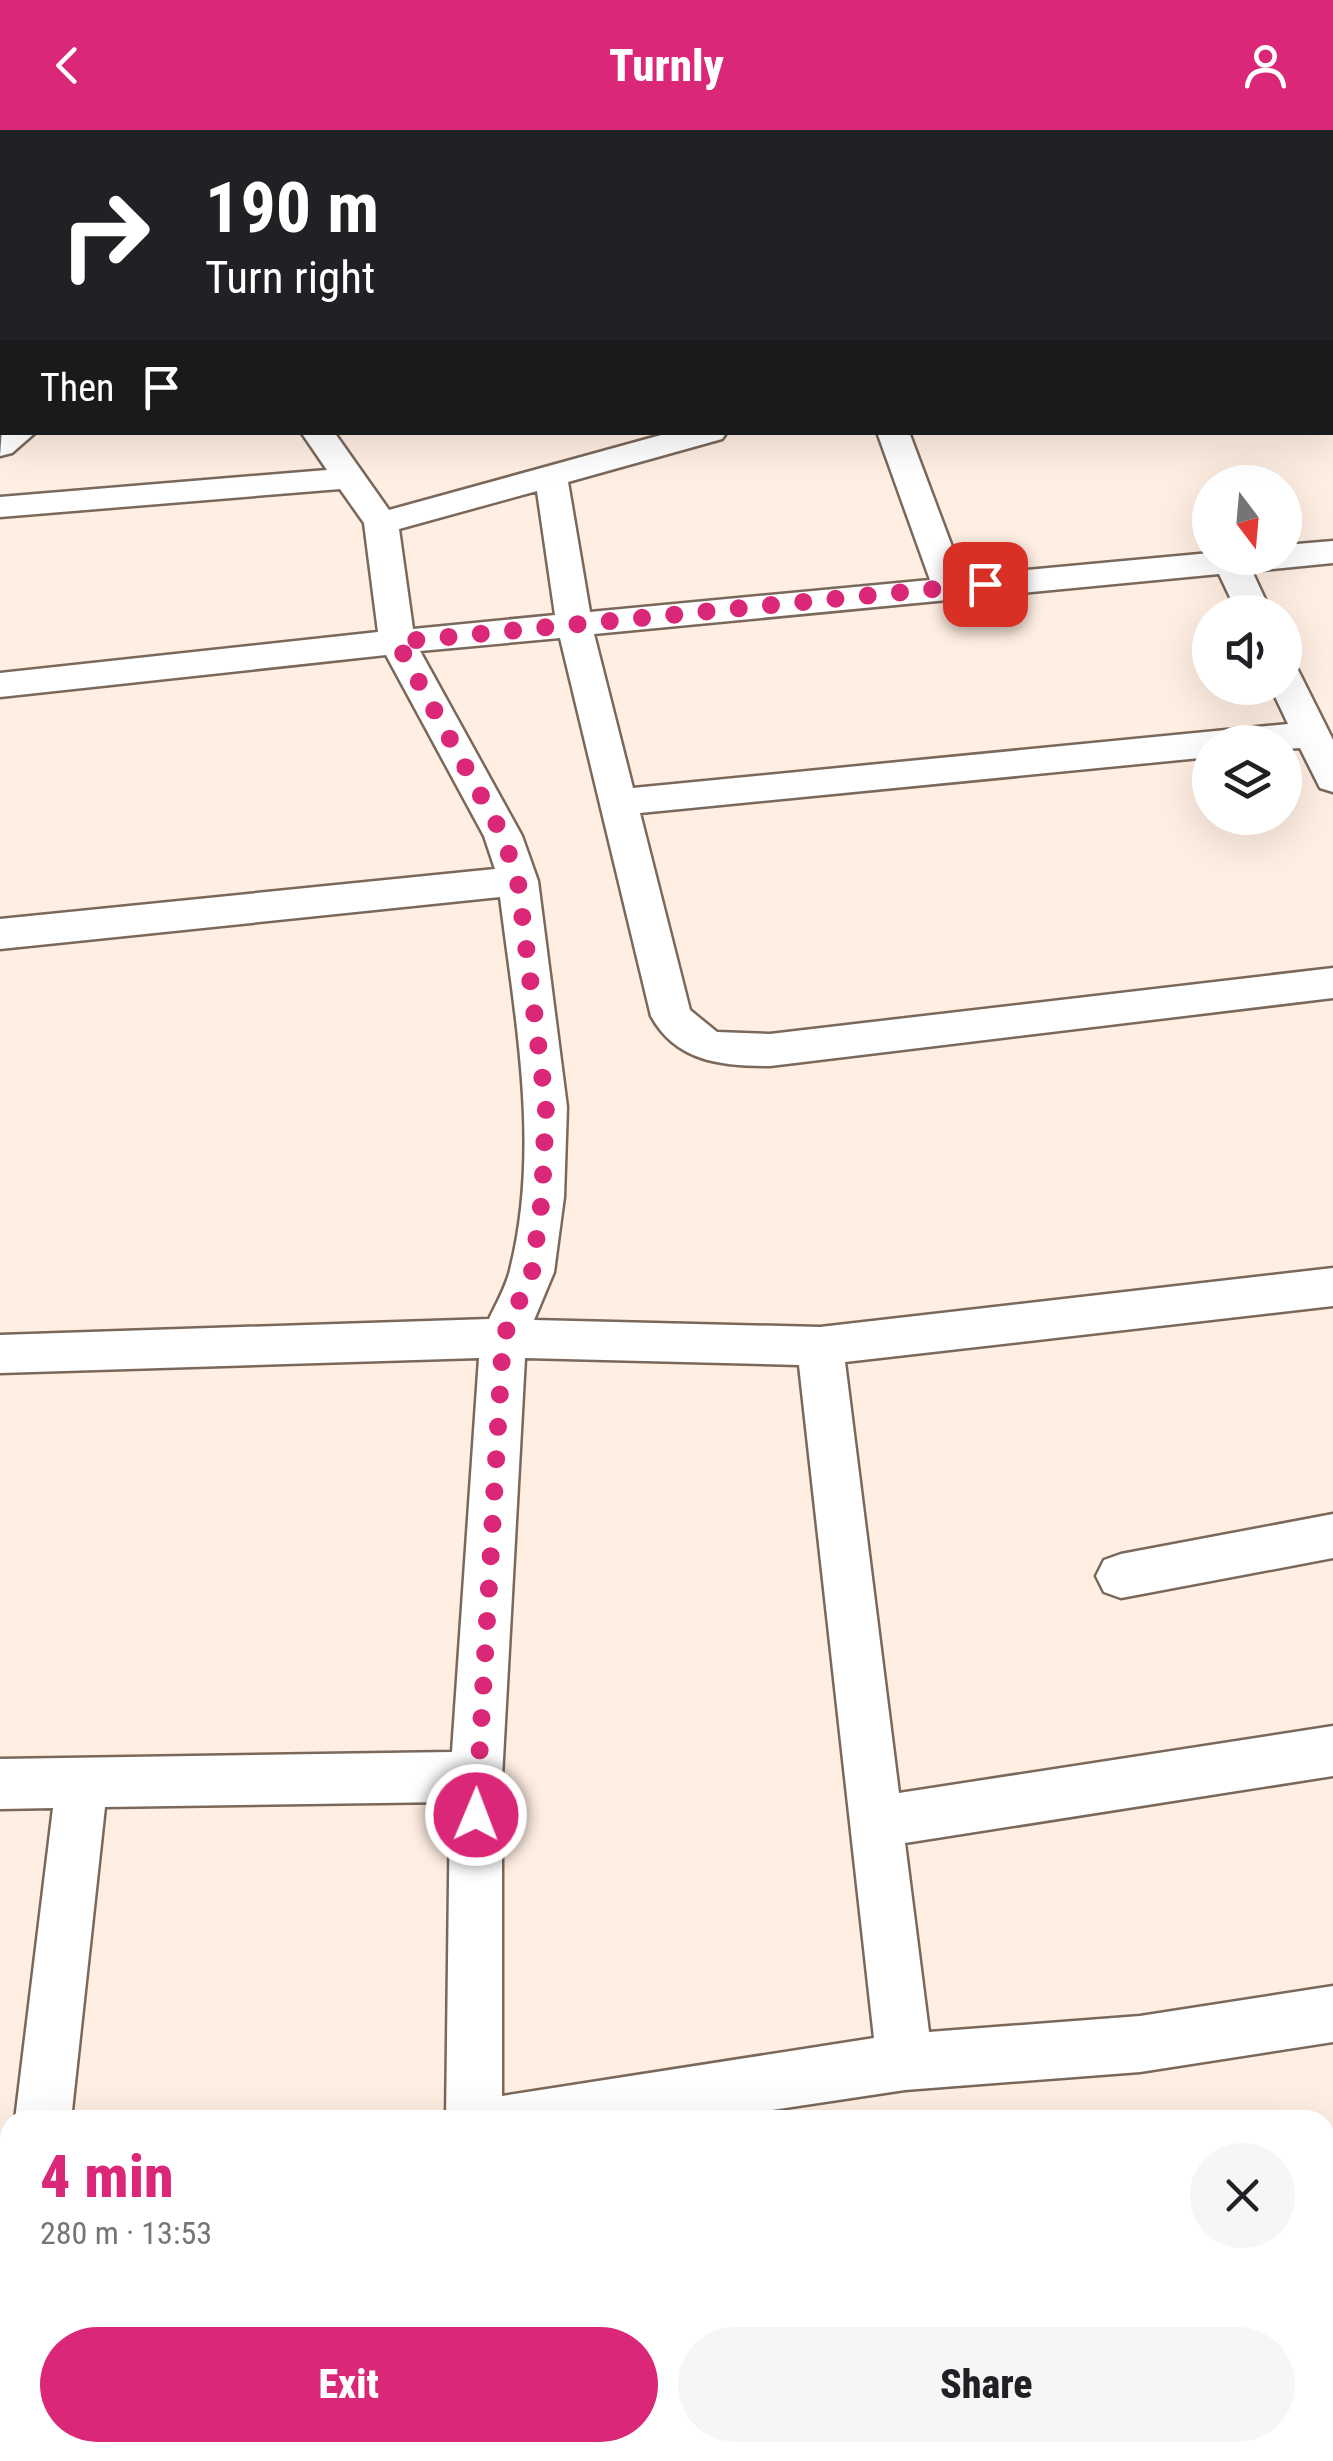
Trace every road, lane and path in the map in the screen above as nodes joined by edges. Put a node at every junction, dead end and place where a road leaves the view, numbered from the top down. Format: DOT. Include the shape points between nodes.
graph roads {
  1 [pos="320,435"];
  2 [pos="700,435"];
  3 [pos="893,435"];
  4 [pos="551,476"];
  5 [pos="352,478"];
  6 [pos="0,507"];
  7 [pos="381,523"];
  8 [pos="1333,552"];
  9 [pos="1302,555"];
  10 [pos="1192,566"];
  11 [pos="950,588"];
  12 [pos="574,624"];
  13 [pos="397,642"];
  14 [pos="0,685"];
  15 [pos="1298,705"];
  16 [pos="1312,734"];
  17 [pos="1302,735"];
  18 [pos="1192,746"];
  19 [pos="1333,779"];
  20 [pos="620,802"];
  21 [pos="518,882"];
  22 [pos="0,934"];
  23 [pos="1333,983"];
  24 [pos="1333,1287"];
  25 [pos="503,1338"];
  26 [pos="820,1346"];
  27 [pos="0,1354"];
  28 [pos="1333,1536"];
  29 [pos="1122,1576"];
  30 [pos="1333,1751"];
  31 [pos="476,1777"];
  32 [pos="82,1783"];
  33 [pos="0,1784"];
  34 [pos="876,1822"];
  35 [pos="1333,2014"];
  36 [pos="905,2062"];
  37 [pos="45,2110"];
  38 [pos="474,2110"];
  39 [pos="581,2110"];
  1 -- 5 [label="street"];
  2 -- 4 [label="street"];
  3 -- 11 [label="street"];
  4 -- 7 [label="street"];
  4 -- 12 [label="street"];
  5 -- 6 [label="street"];
  5 -- 7 [label="street"];
  7 -- 13 [label="street"];
  8 -- 9 [label="street"];
  10 -- 11 [label="street"];
  11 -- 12 [label="street"];
  12 -- 13 [label="street"];
  12 -- 20 [label="street"];
  13 -- 14 [label="street"];
  13 -- 21 [label="street" via="503,836"];
  15 -- 16 [label="street"];
  16 -- 17 [label="street"];
  16 -- 19 [label="street"];
  18 -- 20 [label="street"];
  20 -- 23 [label="street" via="670,1016 686,1036 716,1050 770,1050"];
  21 -- 22 [label="street"];
  21 -- 25 [label="street" via="546,1107 532,1272"];
  24 -- 26 [label="street"];
  25 -- 26 [label="street"];
  25 -- 27 [label="street"];
  25 -- 31 [label="street"];
  26 -- 34 [label="street"];
  28 -- 29 [label="street"];
  30 -- 34 [label="street"];
  31 -- 32 [label="street"];
  31 -- 38 [label="street"];
  32 -- 33 [label="street"];
  32 -- 37 [label="street"];
  34 -- 36 [label="street"];
  35 -- 36 [label="street" via="1140,2044"];
  36 -- 39 [label="street"];
}
